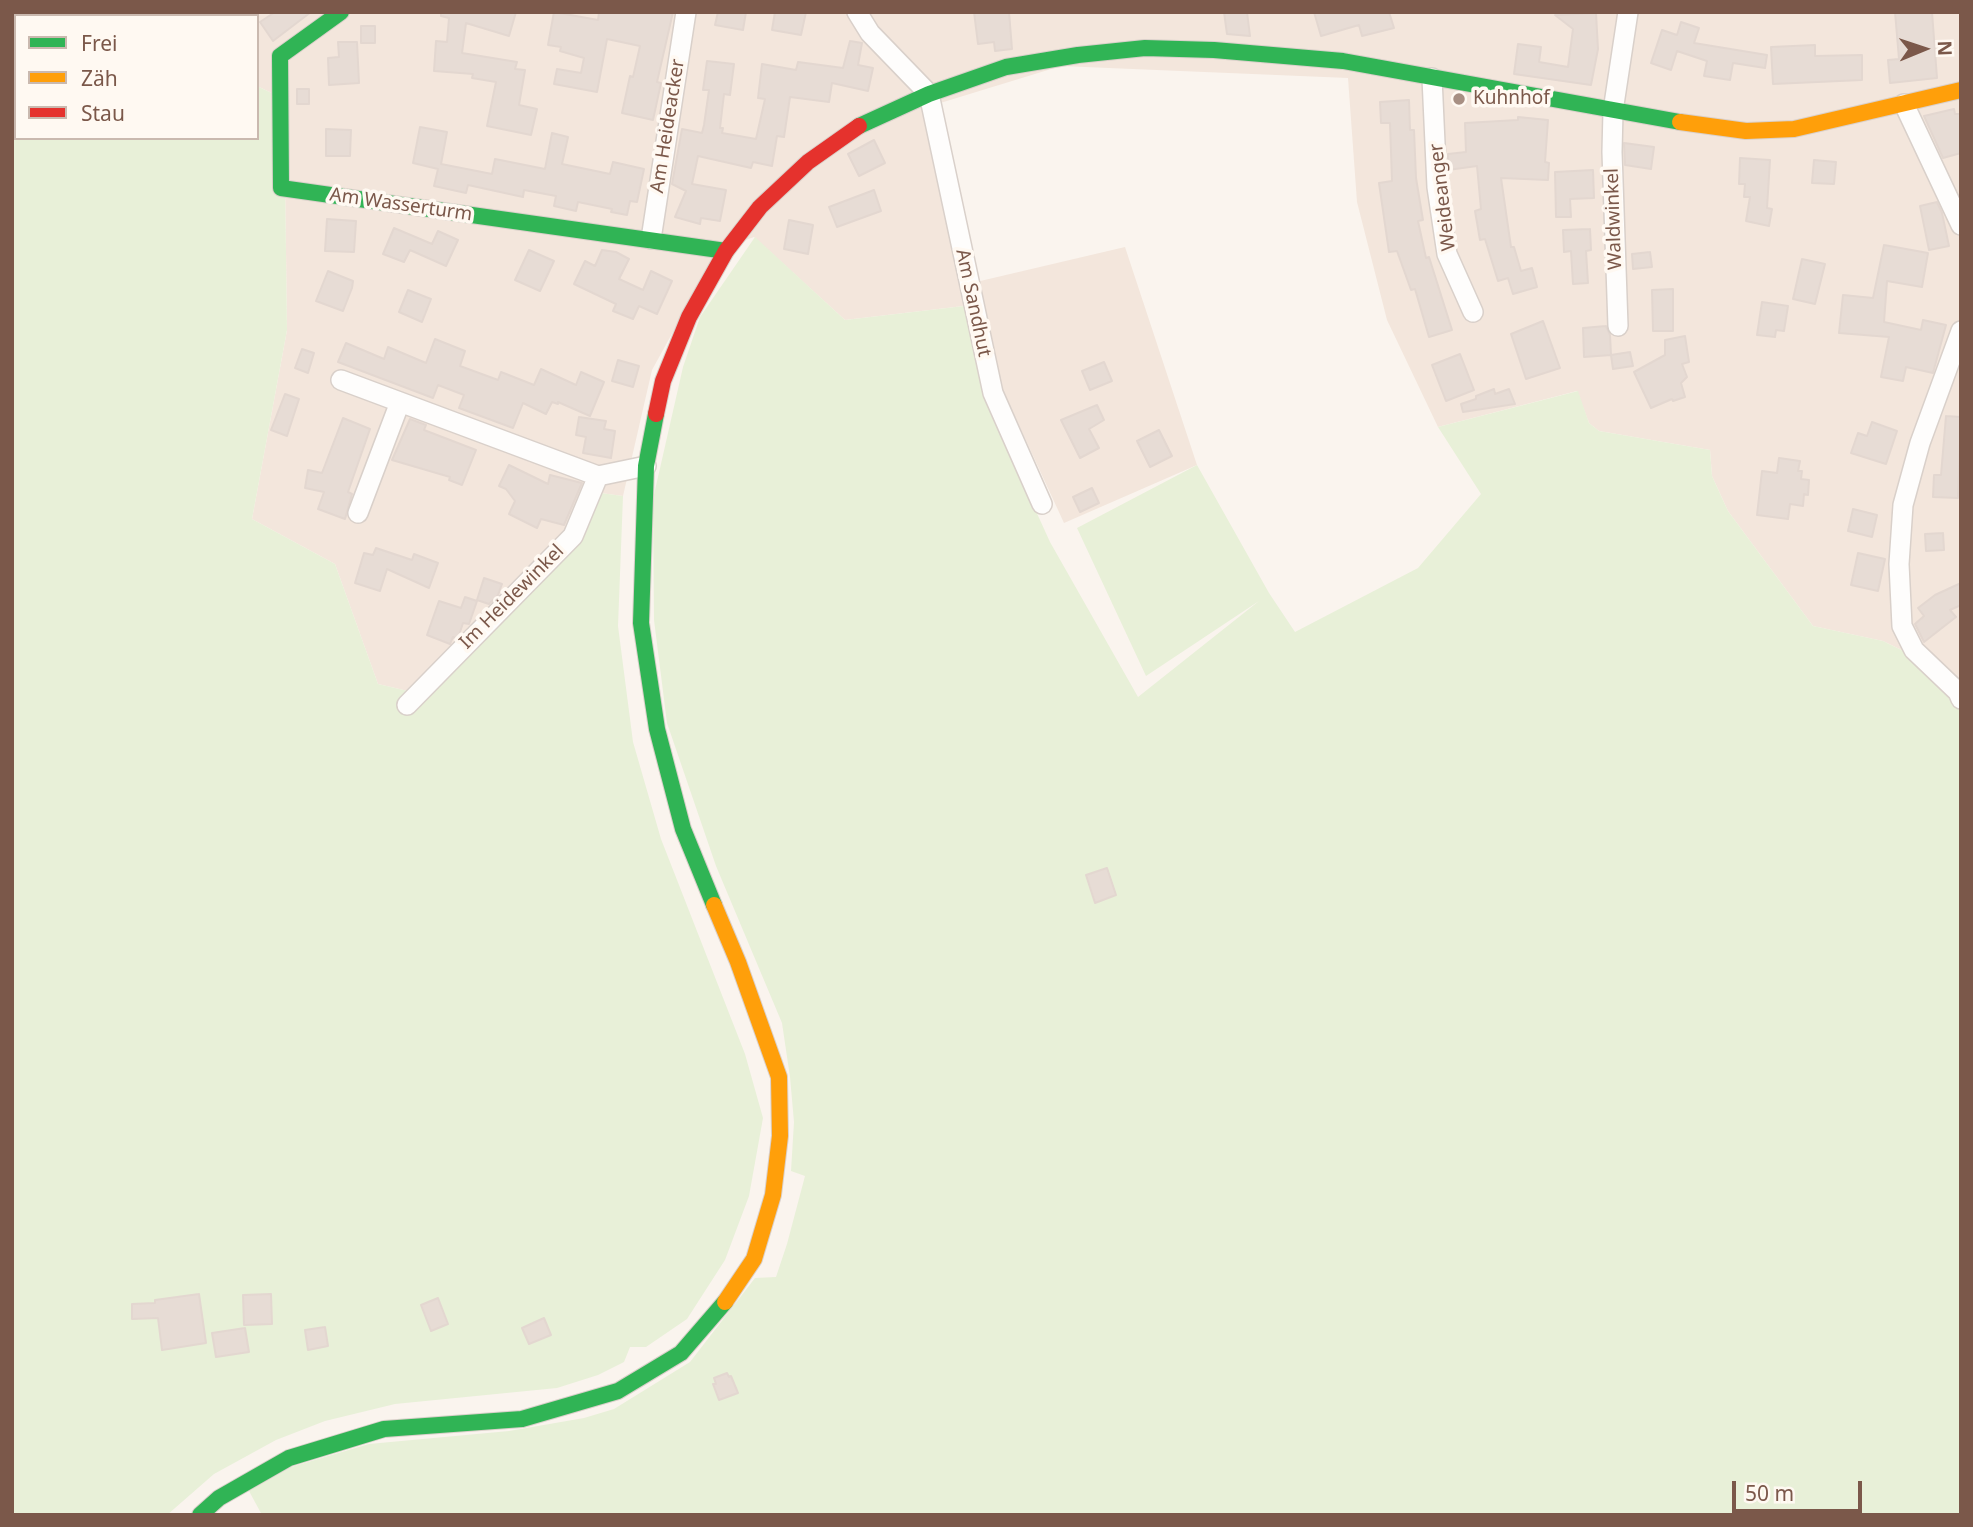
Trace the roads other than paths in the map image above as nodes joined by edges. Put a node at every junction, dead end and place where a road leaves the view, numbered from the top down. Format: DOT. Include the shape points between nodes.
graph roads {
  1 [pos="341,12"];
  2 [pos="686,12"];
  3 [pos="858,12"];
  4 [pos="1628,12"];
  5 [pos="1432,78"];
  6 [pos="1961,90"];
  7 [pos="929,94"];
  8 [pos="1904,104"];
  9 [pos="1613,111"];
  10 [pos="1952,186"];
  11 [pos="1961,225"];
  12 [pos="651,239"];
  13 [pos="726,251"];
  14 [pos="1473,312"];
  15 [pos="1618,326"];
  16 [pos="1961,331"];
  17 [pos="341,380"];
  18 [pos="400,402"];
  19 [pos="646,466"];
  20 [pos="598,477"];
  21 [pos="1042,504"];
  22 [pos="358,513"];
  23 [pos="1961,699"];
  24 [pos="407,705"];
  25 [pos="200,1515"];
  1 -- 12 [label="street, Am Wasserturm" via="280,56 281,188"];
  2 -- 12 [label="street, Am Heideacker"];
  3 -- 7 [label="street" via="870,33"];
  4 -- 9 [label="street, Waldwinkel"];
  5 -- 7 [label="street" via="1343,61 1145,48 1006,67"];
  5 -- 9 [label="street"];
  5 -- 14 [label="street, Weideanger" via="1437,187 1447,254"];
  6 -- 8 [label="street"];
  7 -- 13 [label="street" via="856,127 808,162 761,207"];
  7 -- 21 [label="street, Am Sandhut" via="993,393"];
  8 -- 9 [label="street" via="1794,128 1745,131"];
  8 -- 10 [label="street"];
  9 -- 15 [label="street, Waldwinkel"];
  10 -- 11 [label="street"];
  12 -- 13 [label="street, Am Wasserturm"];
  13 -- 19 [label="street" via="689,317 663,381"];
  16 -- 23 [label="street" via="1903,505 1899,564 1902,626 1914,650"];
  17 -- 18 [label="street"];
  18 -- 20 [label="street"];
  18 -- 22 [label="street"];
  19 -- 20 [label="street"];
  19 -- 25 [label="street" via="641,624 657,729 683,830 779,1077 780,1136 773,1195 754,1259 721,1309 681,1353 618,1391 522,1419 384,1429 289,1458"];
  20 -- 24 [label="street, Im Heidewinkel" via="573,536"];
}
